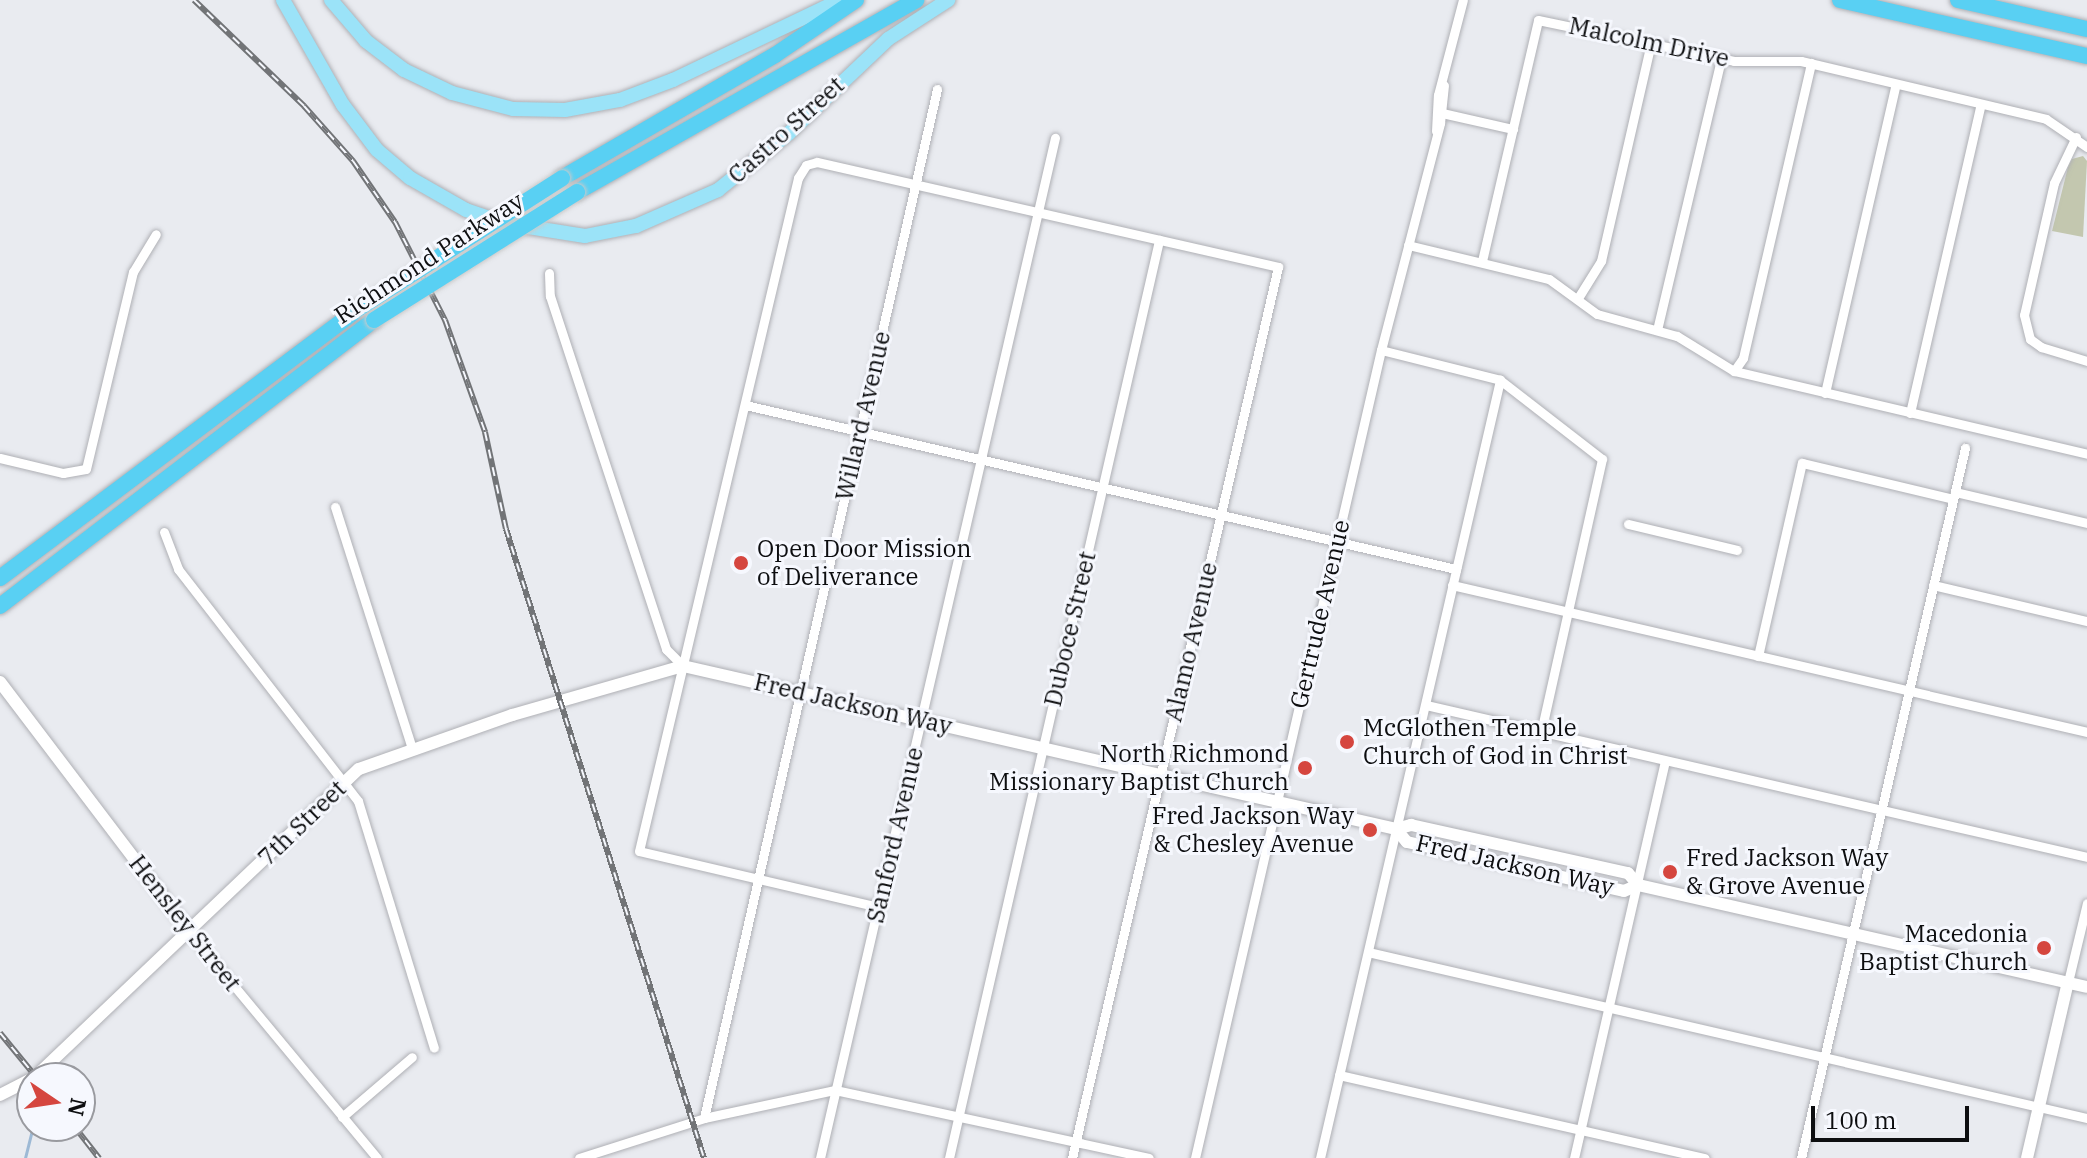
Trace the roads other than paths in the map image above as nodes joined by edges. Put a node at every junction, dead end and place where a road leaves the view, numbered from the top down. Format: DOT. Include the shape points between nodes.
graph roads {
  1 [pos="283,0"];
  2 [pos="331,0"];
  3 [pos="841,0"];
  4 [pos="856,0"];
  5 [pos="916,0"];
  6 [pos="948,0"];
  7 [pos="1463,0"];
  8 [pos="1840,0"];
  9 [pos="1958,0"];
  10 [pos="2087,29"];
  11 [pos="1651,43"];
  12 [pos="2087,56"];
  13 [pos="1721,59"];
  14 [pos="1811,63"];
  15 [pos="1896,84"];
  16 [pos="1444,85"];
  17 [pos="937,89"];
  18 [pos="1981,104"];
  19 [pos="1442,113"];
  20 [pos="1513,129"];
  21 [pos="1436,131"];
  22 [pos="2076,137"];
  23 [pos="1055,138"];
  24 [pos="2087,147"];
  25 [pos="916,185"];
  26 [pos="1038,213"];
  27 [pos="156,234"];
  28 [pos="1159,240"];
  29 [pos="1408,245"];
  30 [pos="1482,261"];
  31 [pos="549,273"];
  32 [pos="1578,298"];
  33 [pos="1657,330"];
  34 [pos="1381,350"];
  35 [pos="2087,361"];
  36 [pos="1734,371"];
  37 [pos="1500,380"];
  38 [pos="1825,393"];
  39 [pos="745,405"];
  40 [pos="1910,413"];
  41 [pos="859,431"];
  42 [pos="1965,448"];
  43 [pos="2087,454"];
  44 [pos="0,458"];
  45 [pos="982,459"];
  46 [pos="1103,486"];
  47 [pos="1954,495"];
  48 [pos="335,507"];
  49 [pos="1220,515"];
  50 [pos="2087,523"];
  51 [pos="1628,524"];
  52 [pos="164,532"];
  53 [pos="1336,541"];
  54 [pos="1737,550"];
  55 [pos="1456,569"];
  56 [pos="0,578"];
  57 [pos="1452,585"];
  58 [pos="1933,585"];
  59 [pos="0,606"];
  60 [pos="1570,612"];
  61 [pos="2087,621"];
  62 [pos="1758,656"];
  63 [pos="683,666"];
  64 [pos="0,682"];
  65 [pos="1909,690"];
  66 [pos="800,691"];
  67 [pos="1426,705"];
  68 [pos="921,720"];
  69 [pos="1541,732"];
  70 [pos="2087,732"];
  71 [pos="1043,747"];
  72 [pos="412,749"];
  73 [pos="1665,761"];
  74 [pos="1160,773"];
  75 [pos="344,780"];
  76 [pos="1276,801"];
  77 [pos="1881,810"];
  78 [pos="1396,829"];
  79 [pos="2087,857"];
  80 [pos="757,878"];
  81 [pos="1638,885"];
  82 [pos="2087,903"];
  83 [pos="879,907"];
  84 [pos="191,934"];
  85 [pos="1852,934"];
  86 [pos="1368,952"];
  87 [pos="2068,982"];
  88 [pos="2087,987"];
  89 [pos="1609,1008"];
  90 [pos="434,1048"];
  91 [pos="412,1057"];
  92 [pos="1824,1057"];
  93 [pos="52,1062"];
  94 [pos="1339,1075"];
  95 [pos="835,1090"];
  96 [pos="2038,1107"];
  97 [pos="959,1113"];
  98 [pos="342,1117"];
  99 [pos="704,1118"];
  100 [pos="2087,1118"];
  101 [pos="1581,1129"];
  102 [pos="1076,1141"];
  103 [pos="377,1158"];
  104 [pos="579,1158"];
  105 [pos="820,1158"];
  106 [pos="949,1158"];
  107 [pos="1072,1158"];
  108 [pos="1149,1158"];
  109 [pos="1195,1158"];
  110 [pos="1320,1158"];
  111 [pos="1574,1158"];
  112 [pos="1705,1158"];
  113 [pos="1801,1158"];
  114 [pos="2027,1158"];
  1 -- 6 [label="main road, Castro Street" via="343,105 377,150 410,178 466,210 503,223 585,236 636,226 718,190 788,134 888,39"];
  2 -- 3 [label="main road" via="366,41 404,70 452,93 513,109 565,110 620,100 673,80"];
  4 -- 56 [label="highway, Richmond Parkway, bridge" via="775,55 562,178 359,308"];
  5 -- 59 [label="highway, Richmond Parkway, bridge" via="577,192 374,320"];
  7 -- 16 [label="street"];
  8 -- 12 [label="highway"];
  9 -- 10 [label="highway"];
  11 -- 13 [label="street, Malcolm Drive"];
  11 -- 20 [label="street, Malcolm Drive" via="1538,20"];
  11 -- 32 [label="street" via="1601,261"];
  13 -- 14 [label="street, Malcolm Drive"];
  13 -- 33 [label="street"];
  14 -- 15 [label="street, Malcolm Drive"];
  14 -- 36 [label="street" via="1743,358"];
  15 -- 18 [label="street, Malcolm Drive"];
  15 -- 38 [label="street"];
  16 -- 19 [label="street"];
  16 -- 21 [label="street"];
  17 -- 25 [label="street, Willard Avenue"];
  18 -- 22 [label="street, Malcolm Drive" via="2046,119"];
  18 -- 40 [label="street"];
  19 -- 20 [label="street"];
  19 -- 21 [label="street"];
  20 -- 30 [label="street, Malcolm Drive"];
  21 -- 29 [label="street, Gertrude Avenue"];
  22 -- 24 [label="street, Malcolm Drive"];
  22 -- 35 [label="street" via="2054,183 2024,315 2030,339"];
  23 -- 26 [label="street, Sanford Avenue"];
  25 -- 26 [label="street"];
  25 -- 39 [label="street" via="817,162 806,165 798,178"];
  25 -- 41 [label="street, Willard Avenue"];
  26 -- 28 [label="street"];
  26 -- 45 [label="street, Sanford Avenue"];
  27 -- 44 [label="street" via="133,272 86,469 63,473"];
  28 -- 46 [label="street, Duboce Street"];
  28 -- 49 [label="street, Alamo Avenue" via="1278,267"];
  29 -- 30 [label="street"];
  29 -- 34 [label="street, Gertrude Avenue"];
  30 -- 32 [label="street" via="1549,279"];
  31 -- 63 [label="street" via="550,296 666,649"];
  32 -- 33 [label="street" via="1597,314"];
  33 -- 36 [label="street" via="1677,336"];
  34 -- 37 [label="street"];
  34 -- 53 [label="street, Gertrude Avenue"];
  36 -- 38 [label="street"];
  37 -- 55 [label="street"];
  37 -- 60 [label="street" via="1602,459"];
  38 -- 40 [label="street"];
  39 -- 41 [label="street"];
  39 -- 63 [label="street"];
  40 -- 43 [label="street"];
  41 -- 45 [label="street"];
  41 -- 66 [label="street, Willard Avenue"];
  42 -- 47 [label="street"];
  45 -- 46 [label="street"];
  45 -- 68 [label="street, Sanford Avenue"];
  46 -- 49 [label="street"];
  46 -- 71 [label="street, Duboce Street"];
  47 -- 50 [label="street"];
  47 -- 58 [label="street"];
  47 -- 62 [label="street" via="1802,463"];
  48 -- 72 [label="street"];
  49 -- 53 [label="street"];
  49 -- 74 [label="street, Alamo Avenue"];
  51 -- 54 [label="street"];
  52 -- 75 [label="street" via="178,569"];
  53 -- 55 [label="street"];
  53 -- 76 [label="street, Gertrude Avenue"];
  55 -- 57 [label="street"];
  57 -- 60 [label="street"];
  57 -- 67 [label="street"];
  58 -- 61 [label="street"];
  58 -- 65 [label="street"];
  60 -- 62 [label="street"];
  60 -- 69 [label="street"];
  62 -- 65 [label="street"];
  63 -- 66 [label="street, Fred Jackson Way"];
  63 -- 72 [label="street, 7th Street"];
  63 -- 80 [label="street" via="639,851"];
  64 -- 84 [label="street, Hensley Street"];
  65 -- 70 [label="street"];
  65 -- 77 [label="street"];
  66 -- 68 [label="street, Fred Jackson Way"];
  66 -- 80 [label="street, Willard Avenue"];
  67 -- 69 [label="street"];
  67 -- 78 [label="street"];
  68 -- 71 [label="street, Fred Jackson Way"];
  68 -- 83 [label="street, Sanford Avenue"];
  69 -- 73 [label="street"];
  71 -- 74 [label="street, Fred Jackson Way"];
  71 -- 97 [label="street, Duboce Street"];
  72 -- 75 [label="street, 7th Street"];
  73 -- 77 [label="street"];
  73 -- 81 [label="street"];
  74 -- 76 [label="street, Fred Jackson Way"];
  74 -- 102 [label="street, Alamo Avenue"];
  75 -- 84 [label="street, 7th Street"];
  75 -- 90 [label="street" via="358,801"];
  76 -- 78 [label="street, Fred Jackson Way"];
  76 -- 109 [label="street, Gertrude Avenue"];
  77 -- 79 [label="street"];
  77 -- 85 [label="street"];
  78 -- 81 [label="street, Fred Jackson Way" via="1411,825 1614,869 1628,873"];
  78 -- 81 [label="street, Fred Jackson Way" via="1407,842 1624,891"];
  78 -- 86 [label="street"];
  80 -- 83 [label="street"];
  80 -- 99 [label="street, Willard Avenue"];
  81 -- 85 [label="street, Fred Jackson Way"];
  81 -- 89 [label="street"];
  82 -- 87 [label="street"];
  83 -- 95 [label="street, Sanford Avenue"];
  84 -- 93 [label="street, 7th Street"];
  84 -- 98 [label="street, Hensley Street"];
  85 -- 87 [label="street, Fred Jackson Way"];
  85 -- 92 [label="street"];
  86 -- 89 [label="street"];
  86 -- 94 [label="street"];
  87 -- 88 [label="street, Fred Jackson Way"];
  87 -- 96 [label="street"];
  89 -- 92 [label="street"];
  89 -- 101 [label="street"];
  91 -- 98 [label="street"];
  92 -- 96 [label="street"];
  92 -- 113 [label="street"];
  94 -- 101 [label="street"];
  94 -- 110 [label="street"];
  95 -- 97 [label="street"];
  95 -- 99 [label="street"];
  95 -- 105 [label="street, Sanford Avenue"];
  96 -- 100 [label="street"];
  96 -- 114 [label="street"];
  97 -- 102 [label="street"];
  97 -- 106 [label="street, Duboce Street"];
  98 -- 103 [label="street, Hensley Street"];
  99 -- 104 [label="street"];
  101 -- 111 [label="street"];
  101 -- 112 [label="street"];
  102 -- 107 [label="street, Alamo Avenue"];
  102 -- 108 [label="street"];
}
